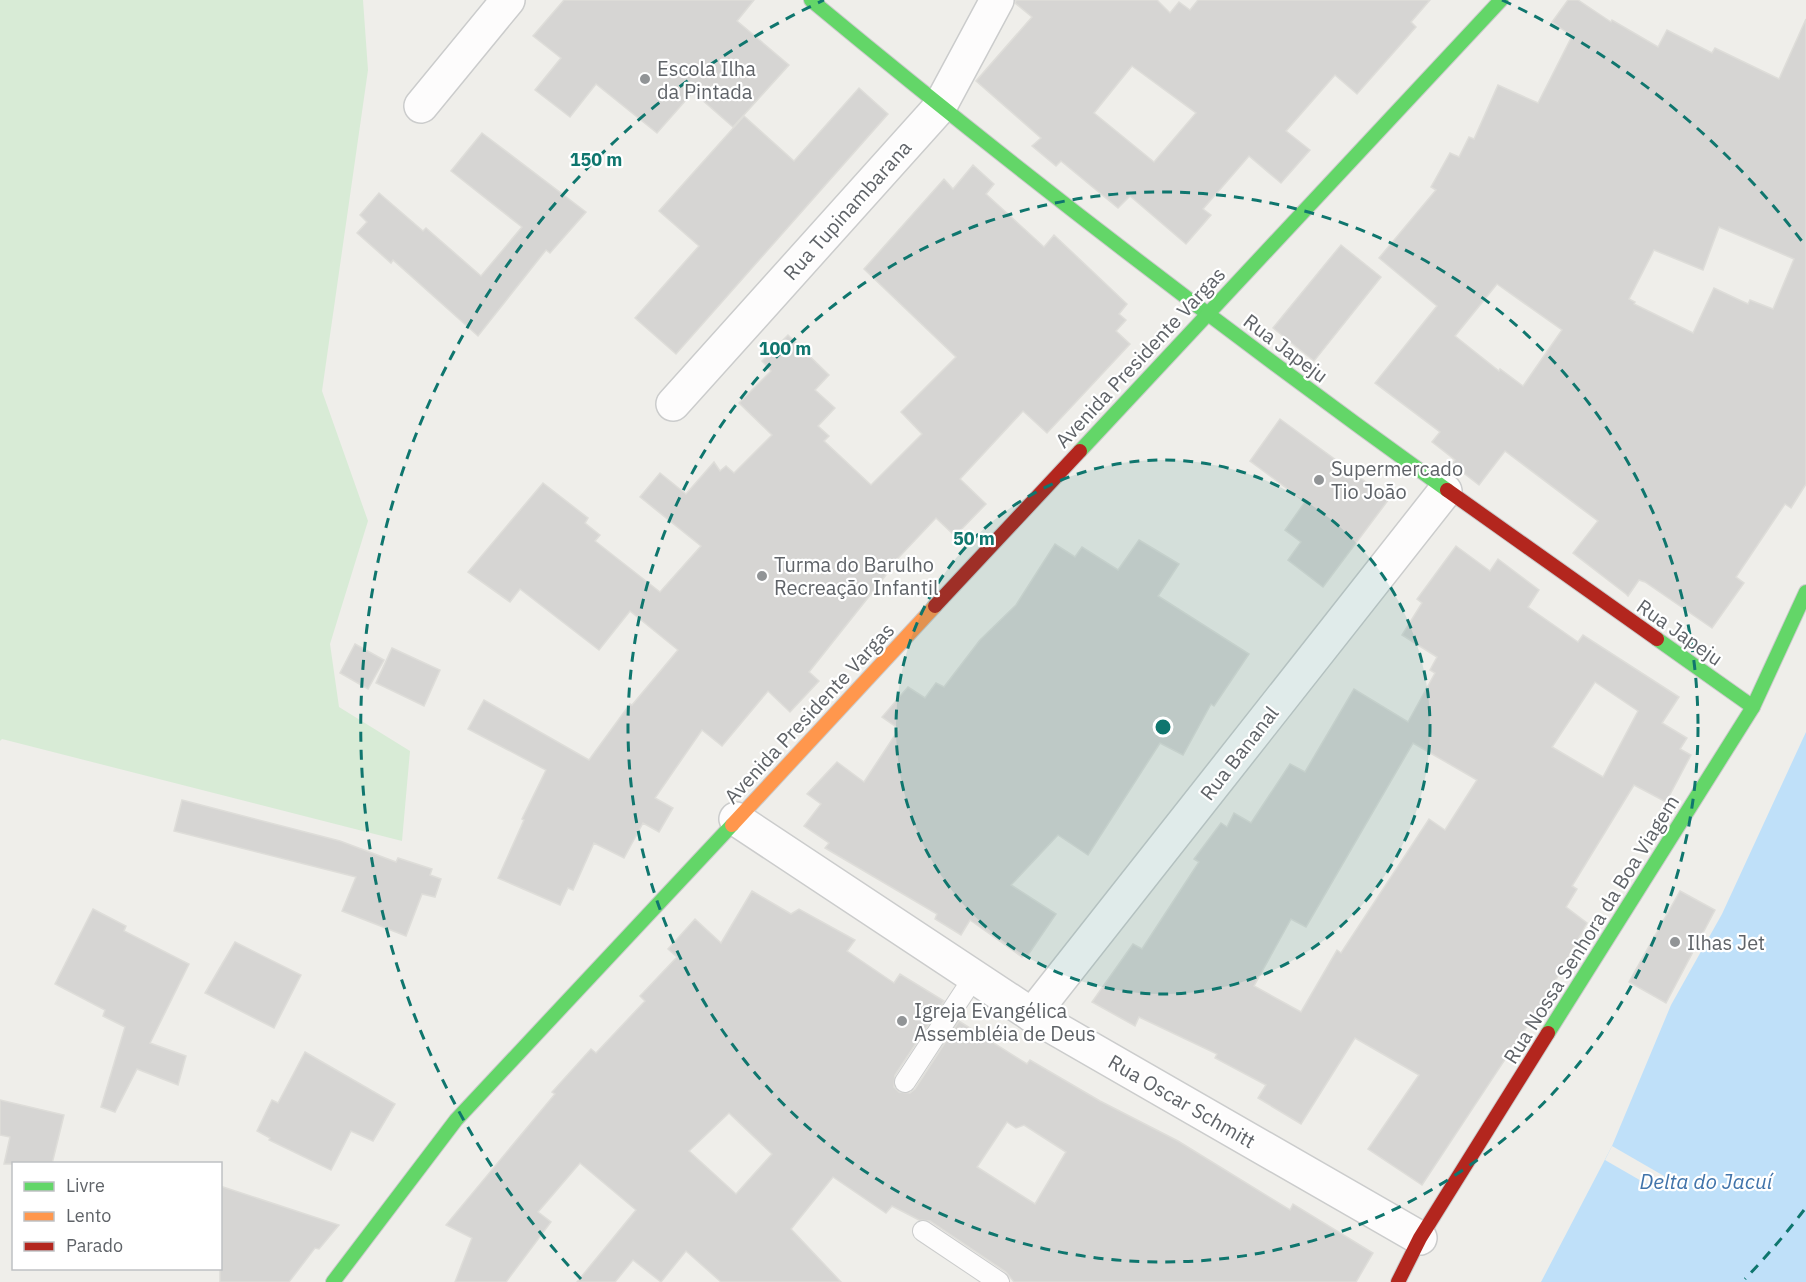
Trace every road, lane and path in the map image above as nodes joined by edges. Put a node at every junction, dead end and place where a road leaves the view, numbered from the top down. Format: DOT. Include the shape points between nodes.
graph roads {
  1 [pos="508,0"];
  2 [pos="811,0"];
  3 [pos="997,0"];
  4 [pos="1501,0"];
  5 [pos="421,106"];
  6 [pos="939,108"];
  7 [pos="1206,313"];
  8 [pos="673,404"];
  9 [pos="1445,491"];
  10 [pos="1806,592"];
  11 [pos="1753,707"];
  12 [pos="736,819"];
  13 [pos="974,977"];
  14 [pos="1032,1015"];
  15 [pos="905,1082"];
  16 [pos="924,1231"];
  17 [pos="1420,1239"];
  18 [pos="333,1282"];
  19 [pos="999,1282"];
  20 [pos="1398,1282"];
  1 -- 5 [label="street"];
  2 -- 6 [label="street, Rua Japeju"];
  3 -- 6 [label="street, Rua Tupinambarana"];
  4 -- 7 [label="street, Avenida Presidente Vargas"];
  6 -- 7 [label="street, Rua Japeju"];
  6 -- 8 [label="street, Rua Tupinambarana"];
  7 -- 9 [label="street, Rua Japeju"];
  7 -- 12 [label="street, Avenida Presidente Vargas"];
  9 -- 11 [label="street, Rua Japeju"];
  9 -- 14 [label="street, Rua Bananal"];
  10 -- 11 [label="street, Rua Nossa Senhora da Boa Viagem"];
  11 -- 17 [label="street, Rua Nossa Senhora da Boa Viagem"];
  12 -- 13 [label="street, Rua Oscar Schmitt"];
  12 -- 18 [label="street, Avenida Presidente Vargas" via="456,1120"];
  13 -- 14 [label="street, Rua Oscar Schmitt"];
  13 -- 15 [label="lane"];
  14 -- 17 [label="street, Rua Oscar Schmitt"];
  16 -- 19 [label="lane"];
  17 -- 20 [label="street, Rua Nossa Senhora da Boa Viagem"];
}
